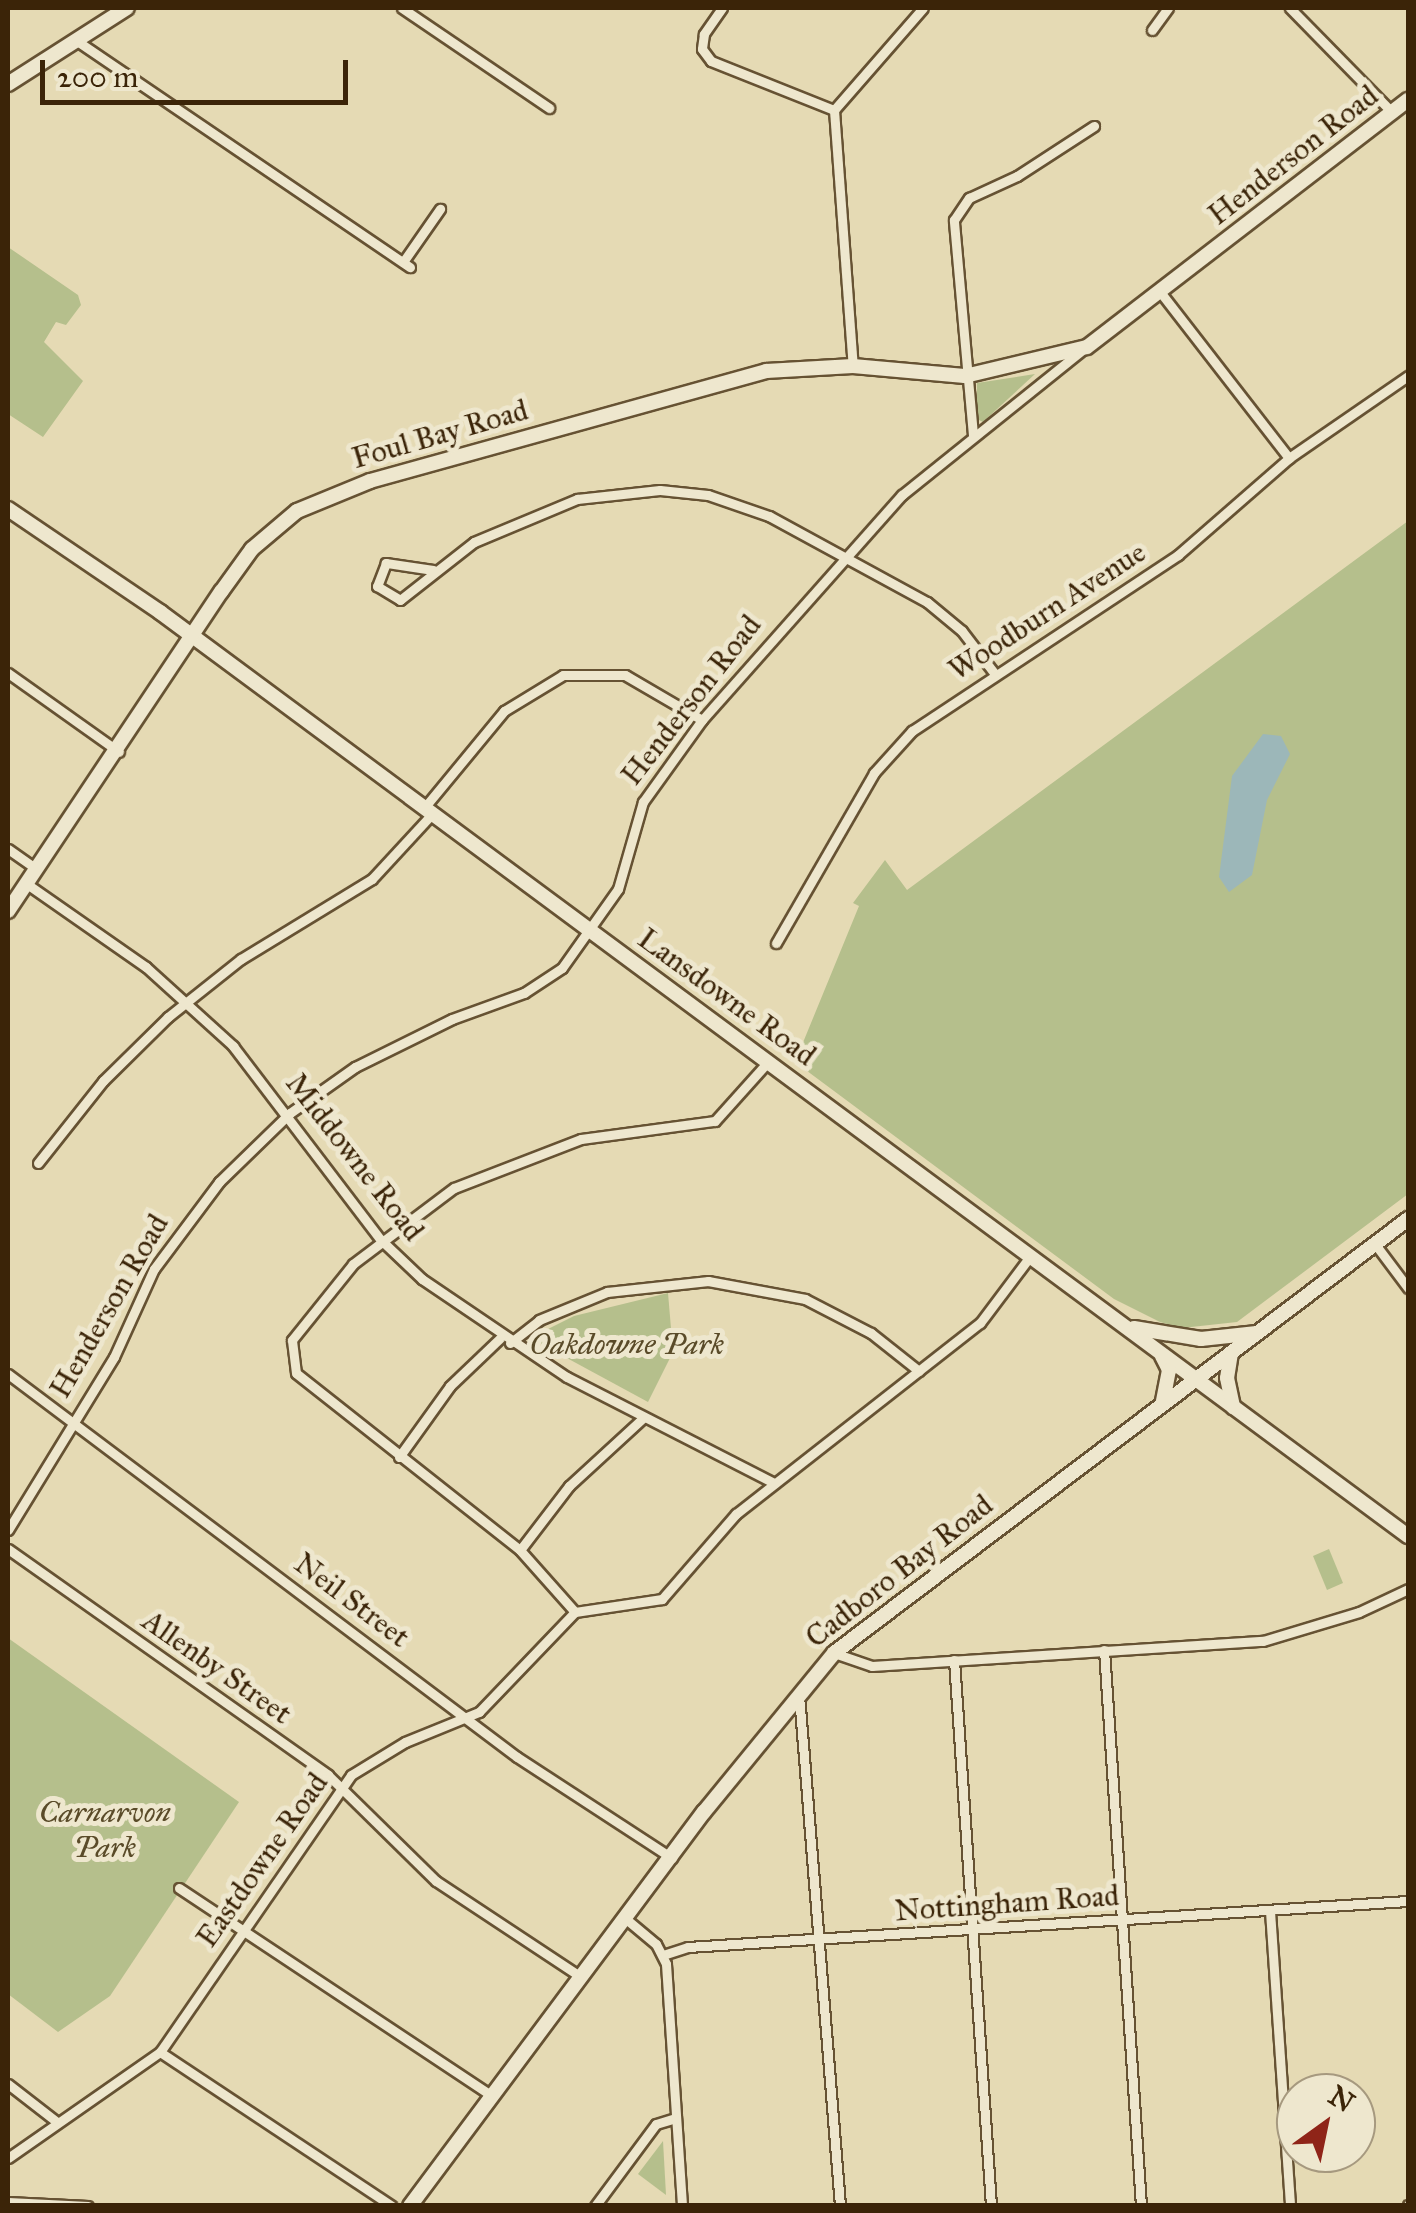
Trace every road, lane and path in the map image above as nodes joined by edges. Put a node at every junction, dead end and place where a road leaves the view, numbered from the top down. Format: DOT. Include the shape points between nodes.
graph roads {
  1 [pos="127,8"];
  2 [pos="402,8"];
  3 [pos="722,8"];
  4 [pos="923,8"];
  5 [pos="1168,8"];
  6 [pos="1290,8"];
  7 [pos="1152,30"];
  8 [pos="80,43"];
  9 [pos="8,84"];
  10 [pos="1408,100"];
  11 [pos="549,108"];
  12 [pos="834,110"];
  13 [pos="1393,112"];
  14 [pos="1094,126"];
  15 [pos="440,209"];
  16 [pos="1161,293"];
  17 [pos="1086,347"];
  18 [pos="853,366"];
  19 [pos="965,376"];
  20 [pos="1408,376"];
  21 [pos="973,435"];
  22 [pos="1288,458"];
  23 [pos="8,509"];
  24 [pos="843,557"];
  25 [pos="433,570"];
  26 [pos="192,637"];
  27 [pos="8,673"];
  28 [pos="995,674"];
  29 [pos="702,720"];
  30 [pos="118,752"];
  31 [pos="428,811"];
  32 [pos="8,848"];
  33 [pos="37,869"];
  34 [pos="27,884"];
  35 [pos="8,911"];
  36 [pos="592,933"];
  37 [pos="776,943"];
  38 [pos="187,1001"];
  39 [pos="768,1062"];
  40 [pos="290,1113"];
  41 [pos="38,1162"];
  42 [pos="1408,1219"];
  43 [pos="381,1240"];
  44 [pos="1375,1244"];
  45 [pos="1032,1255"];
  46 [pos="1408,1288"];
  47 [pos="1132,1328"];
  48 [pos="1258,1334"];
  49 [pos="506,1340"];
  50 [pos="1151,1344"];
  51 [pos="1231,1353"];
  52 [pos="919,1371"];
  53 [pos="8,1374"];
  54 [pos="1195,1380"];
  55 [pos="1163,1403"];
  56 [pos="1233,1408"];
  57 [pos="644,1417"];
  58 [pos="75,1421"];
  59 [pos="398,1456"];
  60 [pos="774,1483"];
  61 [pos="8,1530"];
  62 [pos="1408,1536"];
  63 [pos="8,1549"];
  64 [pos="520,1550"];
  65 [pos="1408,1589"];
  66 [pos="574,1612"];
  67 [pos="1104,1650"];
  68 [pos="834,1653"];
  69 [pos="954,1660"];
  70 [pos="799,1690"];
  71 [pos="467,1720"];
  72 [pos="340,1785"];
  73 [pos="672,1858"];
  74 [pos="179,1888"];
  75 [pos="1408,1902"];
  76 [pos="1270,1910"];
  77 [pos="626,1919"];
  78 [pos="1121,1920"];
  79 [pos="242,1930"];
  80 [pos="972,1930"];
  81 [pos="823,1941"];
  82 [pos="663,1955"];
  83 [pos="582,1978"];
  84 [pos="160,2052"];
  85 [pos="8,2084"];
  86 [pos="492,2096"];
  87 [pos="676,2118"];
  88 [pos="57,2122"];
  89 [pos="8,2158"];
  90 [pos="8,2200"];
  91 [pos="88,2206"];
  92 [pos="392,2206"];
  93 [pos="410,2206"];
  94 [pos="595,2206"];
  95 [pos="682,2206"];
  96 [pos="840,2206"];
  97 [pos="991,2206"];
  98 [pos="1141,2206"];
  99 [pos="1290,2206"];
  1 -- 8 [label="main road"];
  2 -- 11 [label="street"];
  3 -- 12 [label="street" via="704,34 702,49 711,61"];
  4 -- 12 [label="street"];
  5 -- 7 [label="street"];
  6 -- 13 [label="street"];
  8 -- 9 [label="main road"];
  8 -- 15 [label="street" via="407,265"];
  10 -- 13 [label="main road, Henderson Road"];
  12 -- 18 [label="street"];
  13 -- 16 [label="main road, Henderson Road"];
  14 -- 19 [label="street" via="960,207 952,231"];
  16 -- 17 [label="main road, Henderson Road"];
  16 -- 22 [label="street"];
  17 -- 19 [label="main road, Foul Bay Road"];
  17 -- 21 [label="street, Henderson Road"];
  18 -- 19 [label="main road, Foul Bay Road"];
  18 -- 26 [label="main road, Foul Bay Road" via="766,372 332,494 297,511 252,548"];
  19 -- 21 [label="street"];
  20 -- 22 [label="street, Woodburn Avenue"];
  21 -- 24 [label="street, Henderson Road"];
  22 -- 28 [label="street, Woodburn Avenue" via="1178,555"];
  23 -- 26 [label="main road, Lansdowne Road"];
  24 -- 25 [label="street" via="732,501 660,490 618,492 548,509 474,542"];
  24 -- 28 [label="street" via="945,614"];
  24 -- 29 [label="street, Henderson Road"];
  25 -- 25 [label="street" via="386,562 377,586 400,600"];
  26 -- 30 [label="main road, Foul Bay Road"];
  26 -- 31 [label="main road, Lansdowne Road"];
  27 -- 30 [label="street"];
  28 -- 37 [label="street, Woodburn Avenue" via="893,749"];
  29 -- 31 [label="street" via="625,675 562,675 504,711"];
  29 -- 36 [label="street, Henderson Road" via="643,802 618,889"];
  30 -- 33 [label="main road, Foul Bay Road"];
  31 -- 36 [label="main road, Lansdowne Road"];
  31 -- 38 [label="street" via="372,878 278,933"];
  32 -- 33 [label="street"];
  33 -- 34 [label="main road, Foul Bay Road"];
  34 -- 35 [label="main road, Foul Bay Road"];
  34 -- 38 [label="street, Middowne Road"];
  36 -- 39 [label="main road, Lansdowne Road"];
  36 -- 40 [label="street, Henderson Road" via="538,986 397,1044"];
  38 -- 40 [label="street, Middowne Road"];
  38 -- 41 [label="street" via="102,1081"];
  39 -- 43 [label="street" via="715,1121 580,1139 509,1162 454,1188"];
  39 -- 45 [label="main road, Lansdowne Road"];
  40 -- 43 [label="street, Middowne Road"];
  40 -- 58 [label="street, Henderson Road" via="220,1182 172,1242"];
  42 -- 44 [label="main road, Cadboro Bay Road"];
  43 -- 49 [label="street, Middowne Road"];
  43 -- 59 [label="street" via="298,1329 290,1350 296,1373"];
  44 -- 46 [label="street"];
  44 -- 48 [label="main road, Cadboro Bay Road"];
  45 -- 47 [label="main road, Lansdowne Road"];
  45 -- 52 [label="street" via="980,1323"];
  47 -- 48 [label="main road" via="1201,1339"];
  47 -- 50 [label="main road, Lansdowne Road"];
  48 -- 51 [label="main road, Cadboro Bay Road"];
  49 -- 52 [label="street" via="607,1292 684,1280 728,1282 770,1288 834,1312"];
  49 -- 57 [label="street, Middowne Road"];
  49 -- 59 [label="street" via="450,1386"];
  50 -- 54 [label="main road, Lansdowne Road"];
  50 -- 55 [label="main road" via="1169,1370"];
  51 -- 54 [label="main road, Cadboro Bay Road"];
  51 -- 56 [label="main road"];
  52 -- 60 [label="street"];
  53 -- 58 [label="street, Neil Street"];
  54 -- 55 [label="main road, Cadboro Bay Road"];
  54 -- 56 [label="main road, Lansdowne Road"];
  55 -- 68 [label="main road, Cadboro Bay Road"];
  56 -- 62 [label="main road, Lansdowne Road"];
  57 -- 60 [label="street, Middowne Road"];
  57 -- 64 [label="street" via="569,1486"];
  58 -- 61 [label="street, Henderson Road"];
  58 -- 71 [label="street, Neil Street"];
  59 -- 64 [label="street"];
  60 -- 66 [label="street" via="721,1530 662,1599"];
  63 -- 72 [label="street, Allenby Street"];
  64 -- 66 [label="street"];
  65 -- 67 [label="street" via="1359,1612 1263,1641"];
  66 -- 71 [label="street, Eastdowne Road" via="514,1682"];
  67 -- 69 [label="street"];
  67 -- 78 [label="street"];
  68 -- 69 [label="street" via="872,1666"];
  68 -- 70 [label="main road, Cadboro Bay Road"];
  69 -- 80 [label="street"];
  70 -- 73 [label="main road, Cadboro Bay Road"];
  70 -- 81 [label="street"];
  71 -- 72 [label="street, Eastdowne Road" via="406,1742"];
  71 -- 73 [label="street, Neil Street"];
  72 -- 79 [label="street, Eastdowne Road"];
  72 -- 83 [label="street, Allenby Street" via="436,1881"];
  73 -- 77 [label="main road, Cadboro Bay Road"];
  74 -- 79 [label="street"];
  75 -- 76 [label="street, Nottingham Road"];
  76 -- 78 [label="street, Nottingham Road"];
  76 -- 99 [label="street"];
  77 -- 82 [label="street"];
  77 -- 83 [label="main road, Cadboro Bay Road"];
  78 -- 80 [label="street, Nottingham Road"];
  78 -- 98 [label="street"];
  79 -- 84 [label="street, Eastdowne Road"];
  79 -- 86 [label="street"];
  80 -- 81 [label="street, Nottingham Road"];
  80 -- 97 [label="street"];
  81 -- 82 [label="street, Nottingham Road" via="688,1947"];
  81 -- 96 [label="street"];
  82 -- 87 [label="street"];
  83 -- 86 [label="main road, Cadboro Bay Road"];
  84 -- 88 [label="street, Eastdowne Road"];
  84 -- 92 [label="street"];
  85 -- 88 [label="street"];
  86 -- 93 [label="main road, Cadboro Bay Road"];
  87 -- 94 [label="street" via="656,2124"];
  87 -- 95 [label="street"];
  88 -- 89 [label="street, Eastdowne Road"];
  90 -- 91 [label="street"];
}
